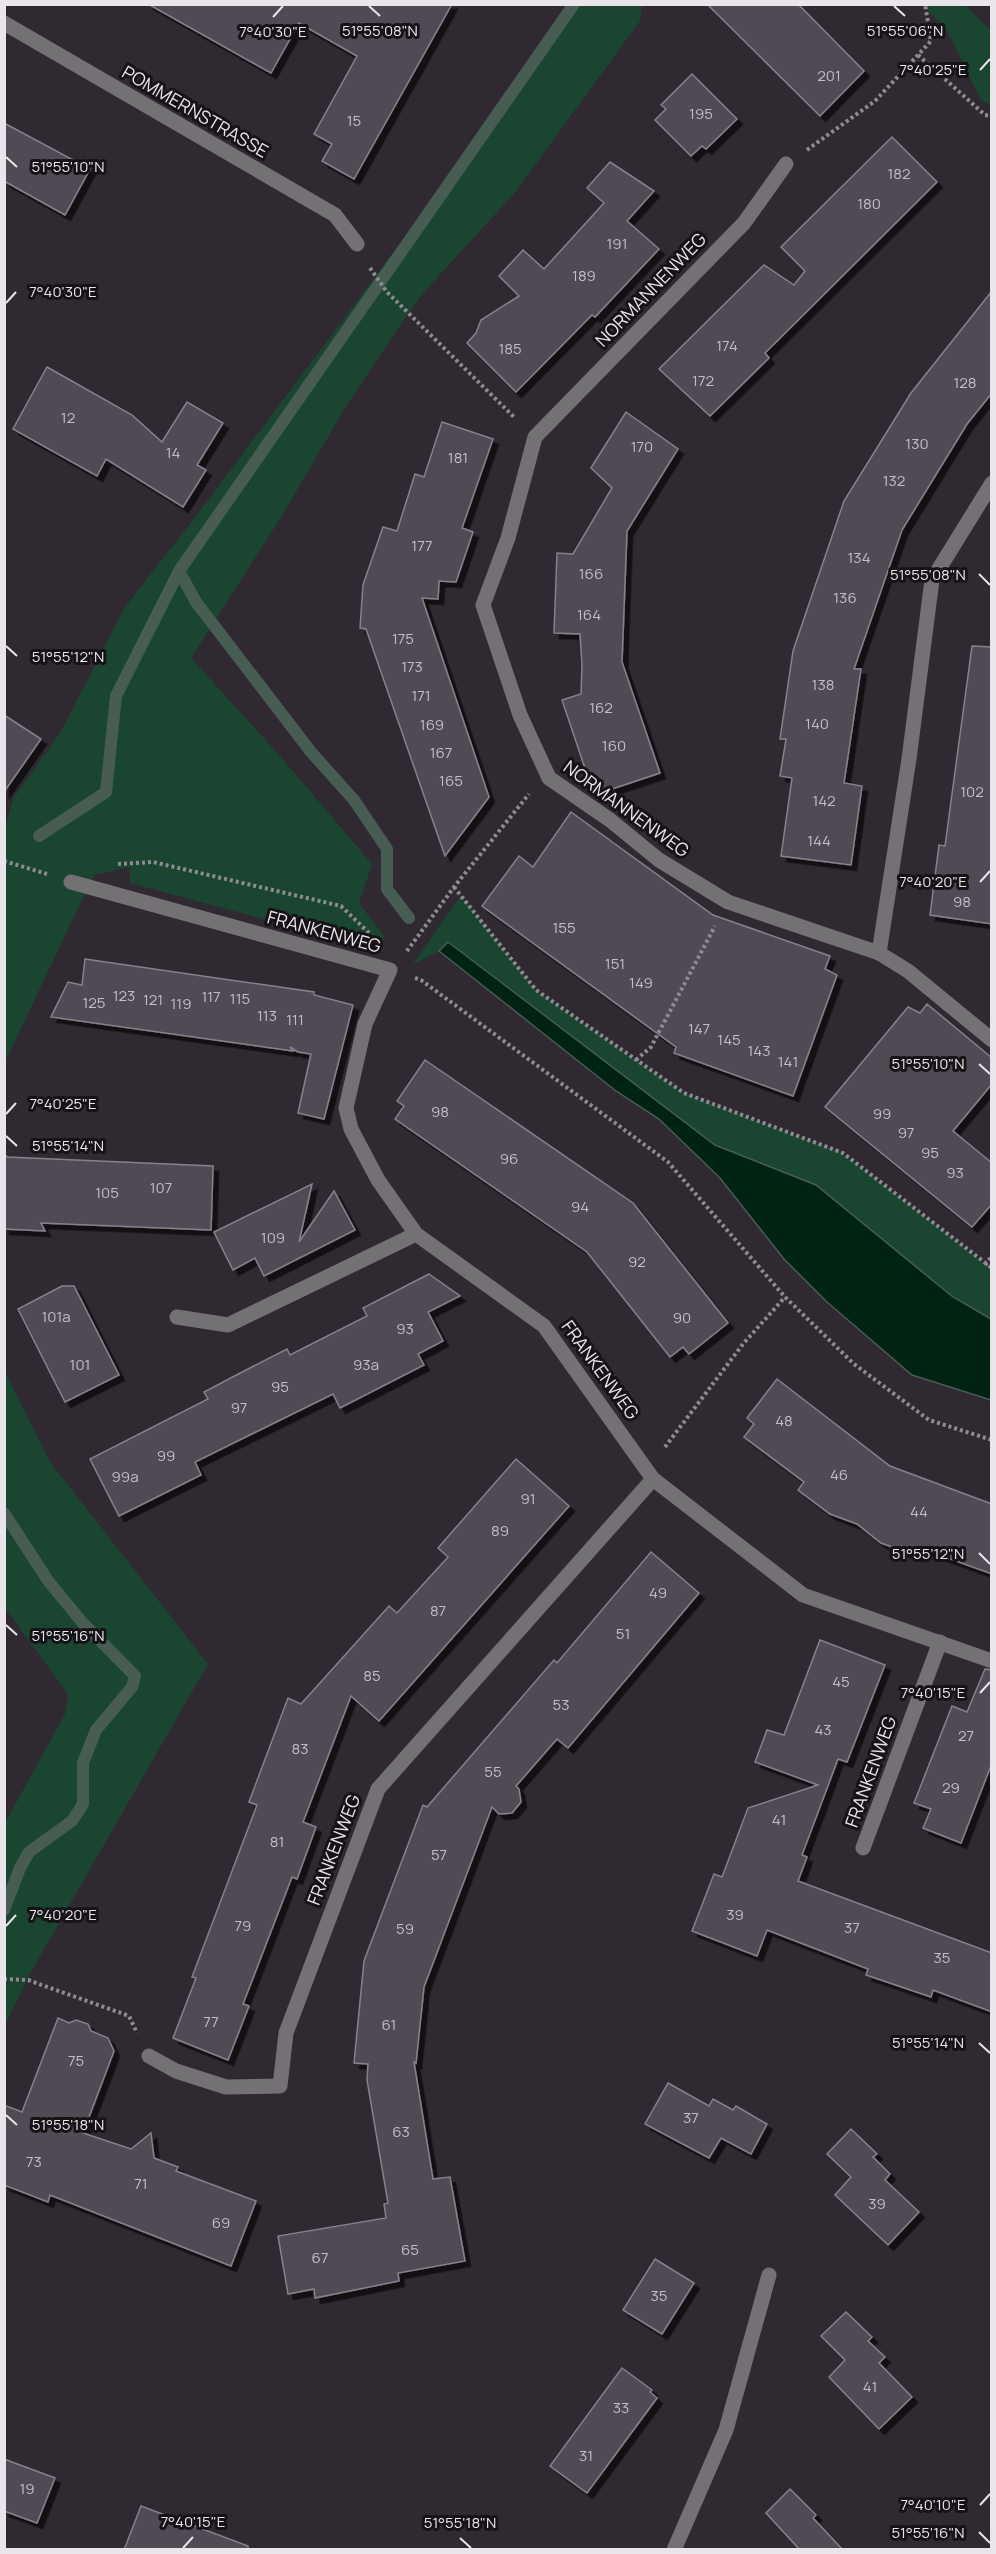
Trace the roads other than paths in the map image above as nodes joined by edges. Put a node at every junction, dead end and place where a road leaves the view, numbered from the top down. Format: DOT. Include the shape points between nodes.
graph roads {
  1 [pos="4,23"];
  2 [pos="786,164"];
  3 [pos="357,243"];
  4 [pos="992,483"];
  5 [pos="71,882"];
  6 [pos="879,953"];
  7 [pos="992,1040"];
  8 [pos="416,1233"];
  9 [pos="177,1317"];
  10 [pos="653,1479"];
  11 [pos="940,1642"];
  12 [pos="992,1661"];
  13 [pos="863,1848"];
  14 [pos="149,2056"];
  15 [pos="769,2275"];
  16 [pos="674,2550"];
  1 -- 3 [label="street, POMMERNSTRASSE" via="335,215"];
  2 -- 6 [label="street, NORMANNENWEG" via="744,223 535,437 508,538 483,605 520,715 549,778 610,820 658,860 728,902"];
  4 -- 6 [label="street" via="932,580"];
  5 -- 8 [label="street, FRANKENWEG" via="390,970 365,1024 346,1108 351,1129 378,1180"];
  6 -- 7 [label="street, NORMANNENWEG" via="908,971"];
  8 -- 9 [label="street" via="228,1325"];
  8 -- 10 [label="street, FRANKENWEG" via="544,1326"];
  10 -- 11 [label="street, FRANKENWEG" via="803,1595"];
  10 -- 14 [label="street, FRANKENWEG" via="378,1789 286,2033 280,2086 226,2087 176,2071"];
  11 -- 12 [label="street, FRANKENWEG"];
  11 -- 13 [label="street, FRANKENWEG"];
  15 -- 16 [label="street" via="726,2430"];
}
